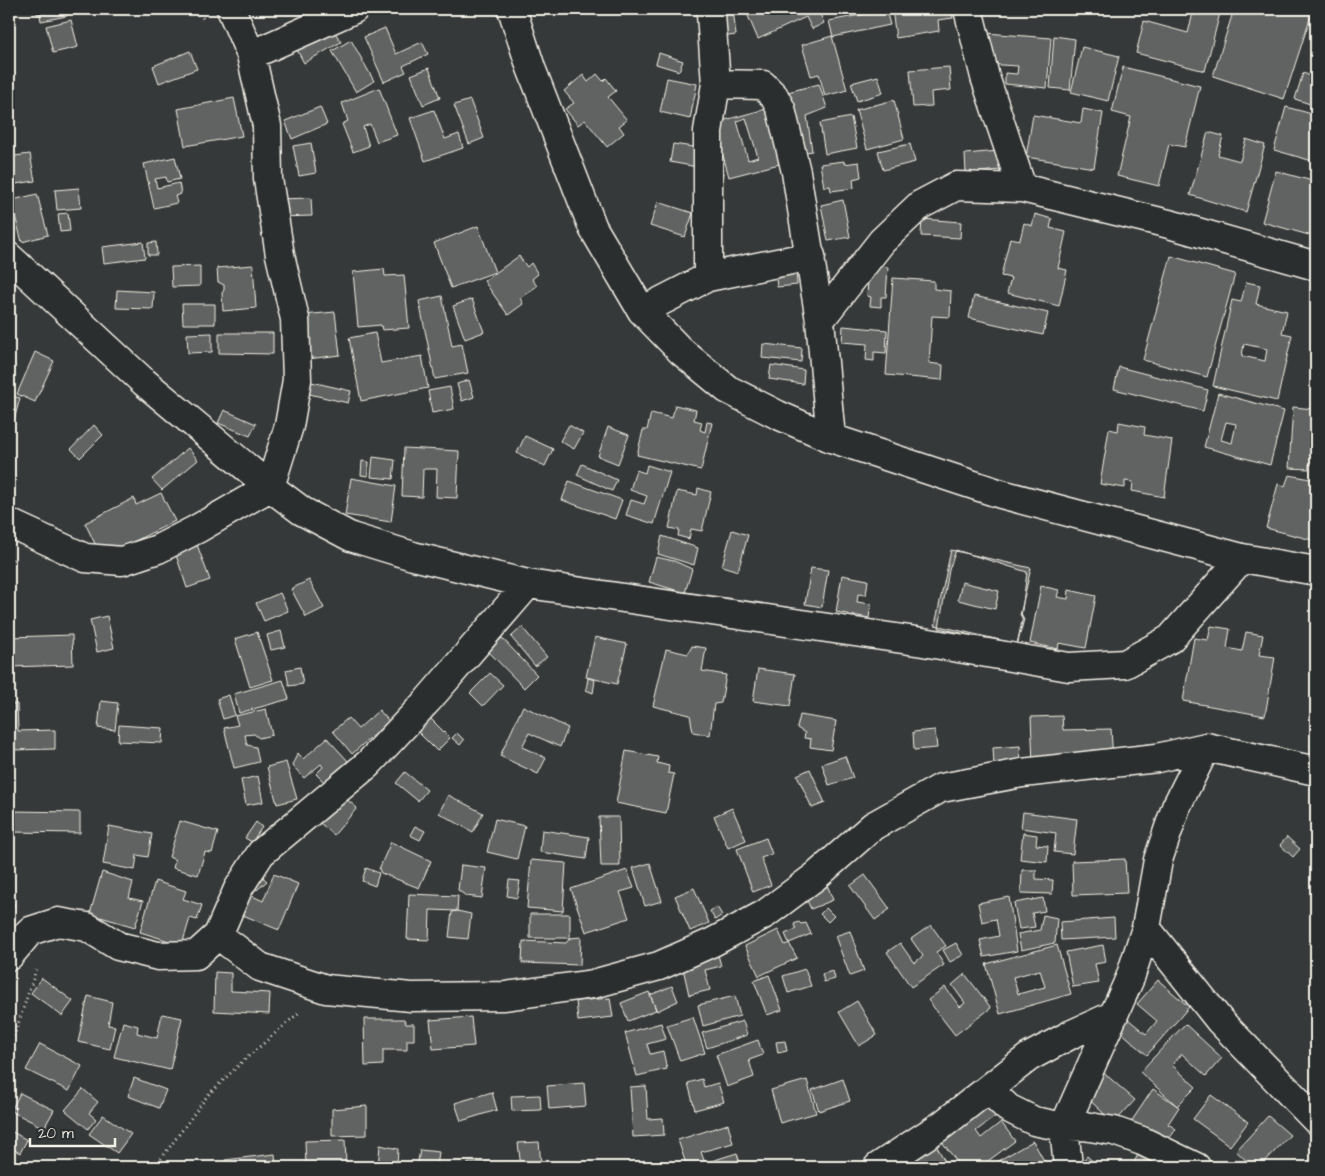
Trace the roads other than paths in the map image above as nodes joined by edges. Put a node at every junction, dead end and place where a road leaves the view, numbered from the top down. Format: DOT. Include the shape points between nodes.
graph roads {
  1 [pos="231,9"];
  2 [pos="354,9"];
  3 [pos="512,9"];
  4 [pos="712,9"];
  5 [pos="968,9"];
  6 [pos="251,54"];
  7 [pos="716,84"];
  8 [pos="1022,188"];
  9 [pos="810,256"];
  10 [pos="9,257"];
  11 [pos="1316,266"];
  12 [pos="708,277"];
  13 [pos="642,311"];
  14 [pos="820,320"];
  15 [pos="831,438"];
  16 [pos="270,487"];
  17 [pos="9,523"];
  18 [pos="1242,558"];
  19 [pos="1316,572"];
  20 [pos="528,584"];
  21 [pos="1206,748"];
  22 [pos="1316,771"];
  23 [pos="1146,928"];
  24 [pos="218,935"];
  25 [pos="9,956"];
  26 [pos="1114,1015"];
  27 [pos="989,1090"];
  28 [pos="1316,1120"];
  29 [pos="1064,1127"];
  30 [pos="878,1167"];
  31 [pos="1068,1167"];
  32 [pos="1196,1167"];
  1 -- 6 [label="street"];
  2 -- 6 [label="street"];
  3 -- 13 [label="street" via="592,228"];
  4 -- 7 [label="street"];
  5 -- 8 [label="street" via="984,77"];
  6 -- 16 [label="street" via="267,126 268,179 280,256 295,319 297,380 289,426"];
  7 -- 9 [label="street" via="763,85 774,96 781,109 796,172"];
  7 -- 12 [label="street" via="708,131"];
  8 -- 11 [label="street" via="1169,224"];
  8 -- 14 [label="street" via="956,186 920,205 882,241"];
  9 -- 12 [label="street"];
  9 -- 14 [label="street"];
  10 -- 16 [label="street" via="144,382"];
  12 -- 13 [label="street"];
  13 -- 15 [label="street" via="681,351 727,389"];
  14 -- 15 [label="street"];
  15 -- 18 [label="street" via="1001,494"];
  16 -- 17 [label="street" via="158,549 122,561 85,558"];
  16 -- 20 [label="street" via="302,511 351,537"];
  18 -- 19 [label="street"];
  18 -- 20 [label="street" via="1170,639 1125,664 1069,667 923,642"];
  20 -- 24 [label="street" via="368,764 261,853 238,889"];
  21 -- 22 [label="street"];
  21 -- 23 [label="street" via="1176,807 1158,860"];
  21 -- 24 [label="street" via="1157,758 1022,773 941,788 873,826 816,876 765,914 660,966 593,984 505,996 411,997 326,989 260,967"];
  23 -- 26 [label="street"];
  23 -- 28 [label="street" via="1220,1022"];
  24 -- 25 [label="street" via="196,955 158,956 118,946 87,927 58,922 30,931"];
  26 -- 27 [label="street" via="1029,1057"];
  26 -- 29 [label="street"];
  27 -- 29 [label="street" via="1008,1108 1034,1122"];
  27 -- 30 [label="street"];
  29 -- 31 [label="street"];
  29 -- 32 [label="street" via="1084,1126 1114,1131"];
}
